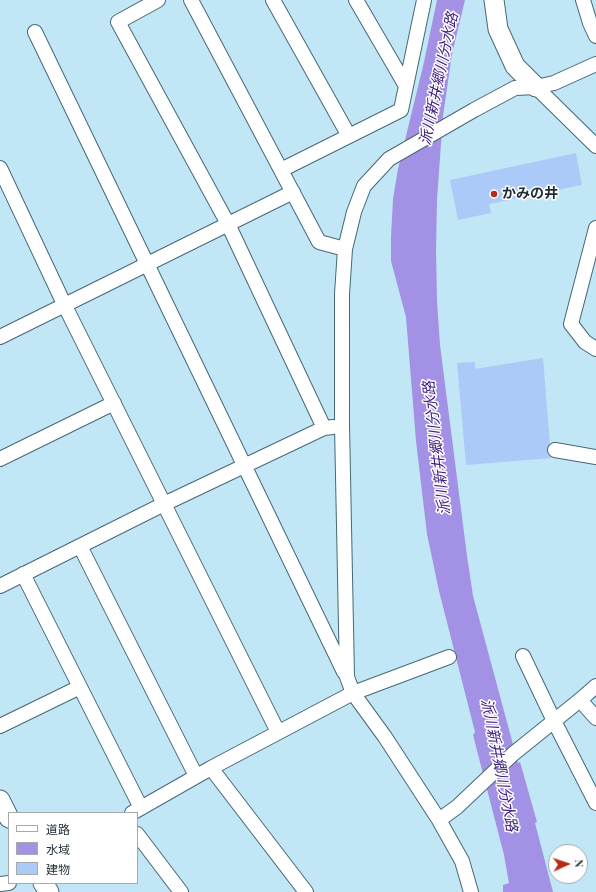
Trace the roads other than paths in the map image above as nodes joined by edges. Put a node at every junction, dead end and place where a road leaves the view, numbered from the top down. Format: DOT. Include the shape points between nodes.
graph roads {
  1 [pos="158,0"];
  2 [pos="191,0"];
  3 [pos="273,0"];
  4 [pos="356,0"];
  5 [pos="424,0"];
  6 [pos="494,0"];
  7 [pos="583,0"];
  8 [pos="35,32"];
  9 [pos="596,36"];
  10 [pos="596,64"];
  11 [pos="406,86"];
  12 [pos="536,87"];
  13 [pos="349,136"];
  14 [pos="596,146"];
  15 [pos="0,168"];
  16 [pos="281,170"];
  17 [pos="293,192"];
  18 [pos="228,224"];
  19 [pos="596,228"];
  20 [pos="345,249"];
  21 [pos="146,265"];
  22 [pos="65,306"];
  23 [pos="0,337"];
  24 [pos="596,349"];
  25 [pos="114,403"];
  26 [pos="342,425"];
  27 [pos="324,428"];
  28 [pos="555,450"];
  29 [pos="596,457"];
  30 [pos="0,459"];
  31 [pos="245,465"];
  32 [pos="164,504"];
  33 [pos="80,546"];
  34 [pos="23,574"];
  35 [pos="0,586"];
  36 [pos="522,656"];
  37 [pos="449,657"];
  38 [pos="347,677"];
  39 [pos="596,686"];
  40 [pos="80,687"];
  41 [pos="353,693"];
  42 [pos="580,700"];
  43 [pos="596,718"];
  44 [pos="554,721"];
  45 [pos="0,726"];
  46 [pos="278,732"];
  47 [pos="211,768"];
  48 [pos="196,776"];
  49 [pos="0,800"];
  50 [pos="596,803"];
  51 [pos="136,811"];
  52 [pos="8,816"];
  53 [pos="439,820"];
  54 [pos="138,835"];
  55 [pos="181,892"];
  56 [pos="306,892"];
  57 [pos="471,892"];
  1 -- 18 [label="street" via="118,22"];
  2 -- 16 [label="street"];
  3 -- 13 [label="street"];
  4 -- 11 [label="street"];
  5 -- 11 [label="street"];
  6 -- 12 [label="street" via="498,29 516,66"];
  7 -- 9 [label="street"];
  8 -- 21 [label="street"];
  10 -- 12 [label="street" via="554,83"];
  11 -- 13 [label="street" via="400,110"];
  12 -- 14 [label="street"];
  12 -- 20 [label="street" via="515,88 389,159 364,186 354,212"];
  13 -- 16 [label="street"];
  15 -- 22 [label="street"];
  16 -- 17 [label="street"];
  17 -- 18 [label="street"];
  17 -- 20 [label="street" via="319,242"];
  18 -- 21 [label="street"];
  18 -- 27 [label="street"];
  19 -- 24 [label="street" via="571,324 585,342"];
  20 -- 26 [label="street" via="342,294"];
  21 -- 22 [label="street"];
  21 -- 31 [label="street"];
  22 -- 23 [label="street"];
  22 -- 25 [label="street"];
  25 -- 30 [label="street"];
  25 -- 32 [label="street"];
  26 -- 27 [label="street"];
  26 -- 38 [label="street"];
  27 -- 31 [label="street"];
  28 -- 29 [label="street"];
  31 -- 32 [label="street"];
  31 -- 38 [label="street"];
  32 -- 33 [label="street"];
  32 -- 46 [label="street"];
  33 -- 34 [label="street"];
  33 -- 48 [label="street"];
  34 -- 35 [label="street"];
  34 -- 40 [label="street"];
  36 -- 44 [label="street"];
  37 -- 41 [label="street"];
  38 -- 41 [label="street"];
  39 -- 42 [label="street"];
  40 -- 45 [label="street"];
  40 -- 51 [label="street"];
  41 -- 46 [label="street"];
  41 -- 53 [label="street"];
  42 -- 43 [label="street"];
  42 -- 44 [label="street"];
  44 -- 50 [label="street"];
  44 -- 53 [label="street" via="512,754 458,807"];
  46 -- 47 [label="street"];
  47 -- 48 [label="street"];
  47 -- 56 [label="street"];
  48 -- 51 [label="street"];
  49 -- 52 [label="street"];
  53 -- 57 [label="street" via="462,861"];
  54 -- 55 [label="street"];
}
